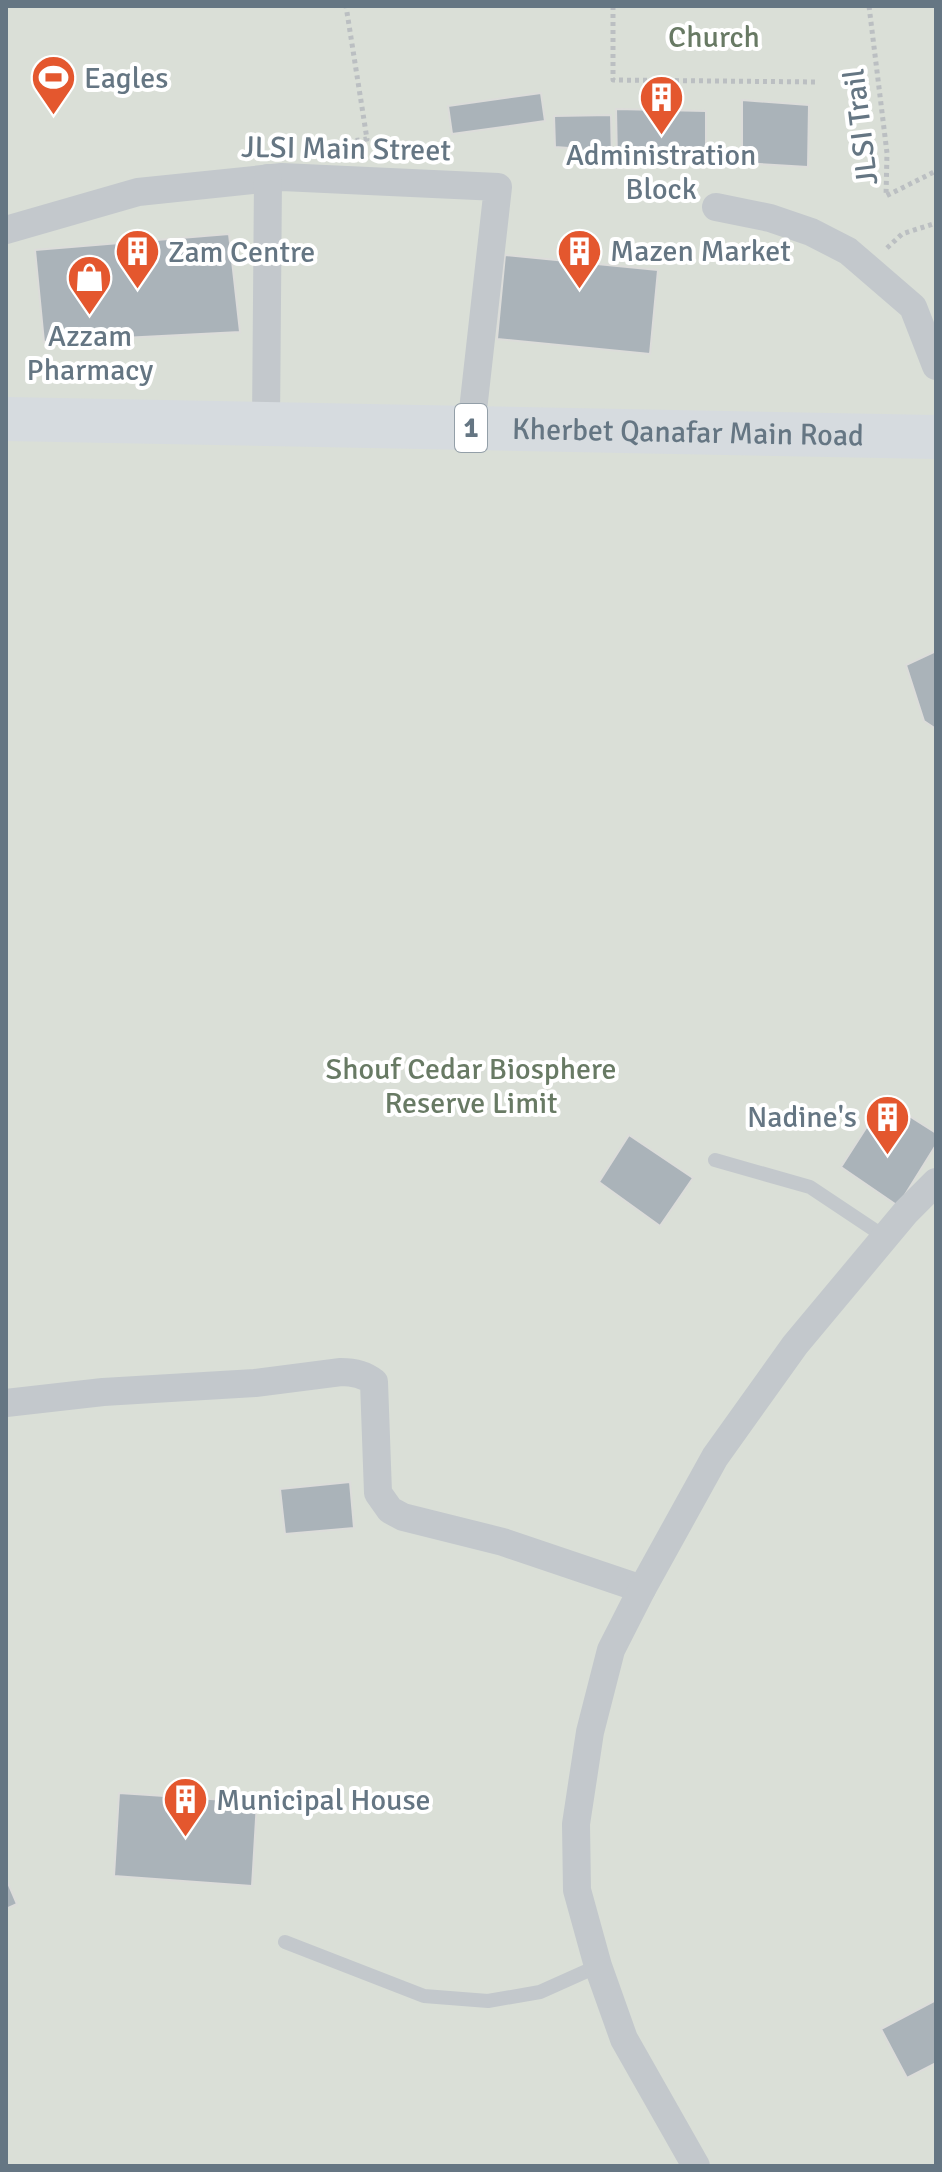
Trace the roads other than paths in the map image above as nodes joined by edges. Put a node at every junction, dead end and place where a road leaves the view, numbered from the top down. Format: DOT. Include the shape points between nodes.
graph roads {
  1 [pos="268,178"];
  2 [pos="716,207"];
  3 [pos="6,230"];
  4 [pos="936,366"];
  5 [pos="6,419"];
  6 [pos="266,424"];
  7 [pos="471,428"];
  8 [pos="936,437"];
  9 [pos="715,1160"];
  10 [pos="936,1182"];
  11 [pos="885,1237"];
  12 [pos="6,1403"];
  13 [pos="642,1589"];
  14 [pos="285,1942"];
  15 [pos="598,1966"];
  16 [pos="696,2166"];
  1 -- 3 [label="street, JLSI Main Street" via="138,192"];
  1 -- 6 [label="street"];
  1 -- 7 [label="street, JLSI Main Street" via="498,187"];
  2 -- 4 [label="street" via="770,218 848,251 913,307"];
  5 -- 6 [label="main road, Kherbet Qanafar Main Road / 1"];
  6 -- 7 [label="main road, Kherbet Qanafar Main Road / 1"];
  7 -- 8 [label="main road, Kherbet Qanafar Main Road / 1"];
  9 -- 11 [label="lane" via="810,1187"];
  10 -- 11 [label="street"];
  11 -- 13 [label="street" via="795,1345 715,1457"];
  12 -- 13 [label="street" via="355,1373 374,1382 378,1493 390,1510"];
  13 -- 15 [label="street" via="611,1650 590,1732 576,1824 577,1890"];
  14 -- 15 [label="lane" via="424,1996 488,2001 540,1992"];
  15 -- 16 [label="street" via="624,2039"];
}
